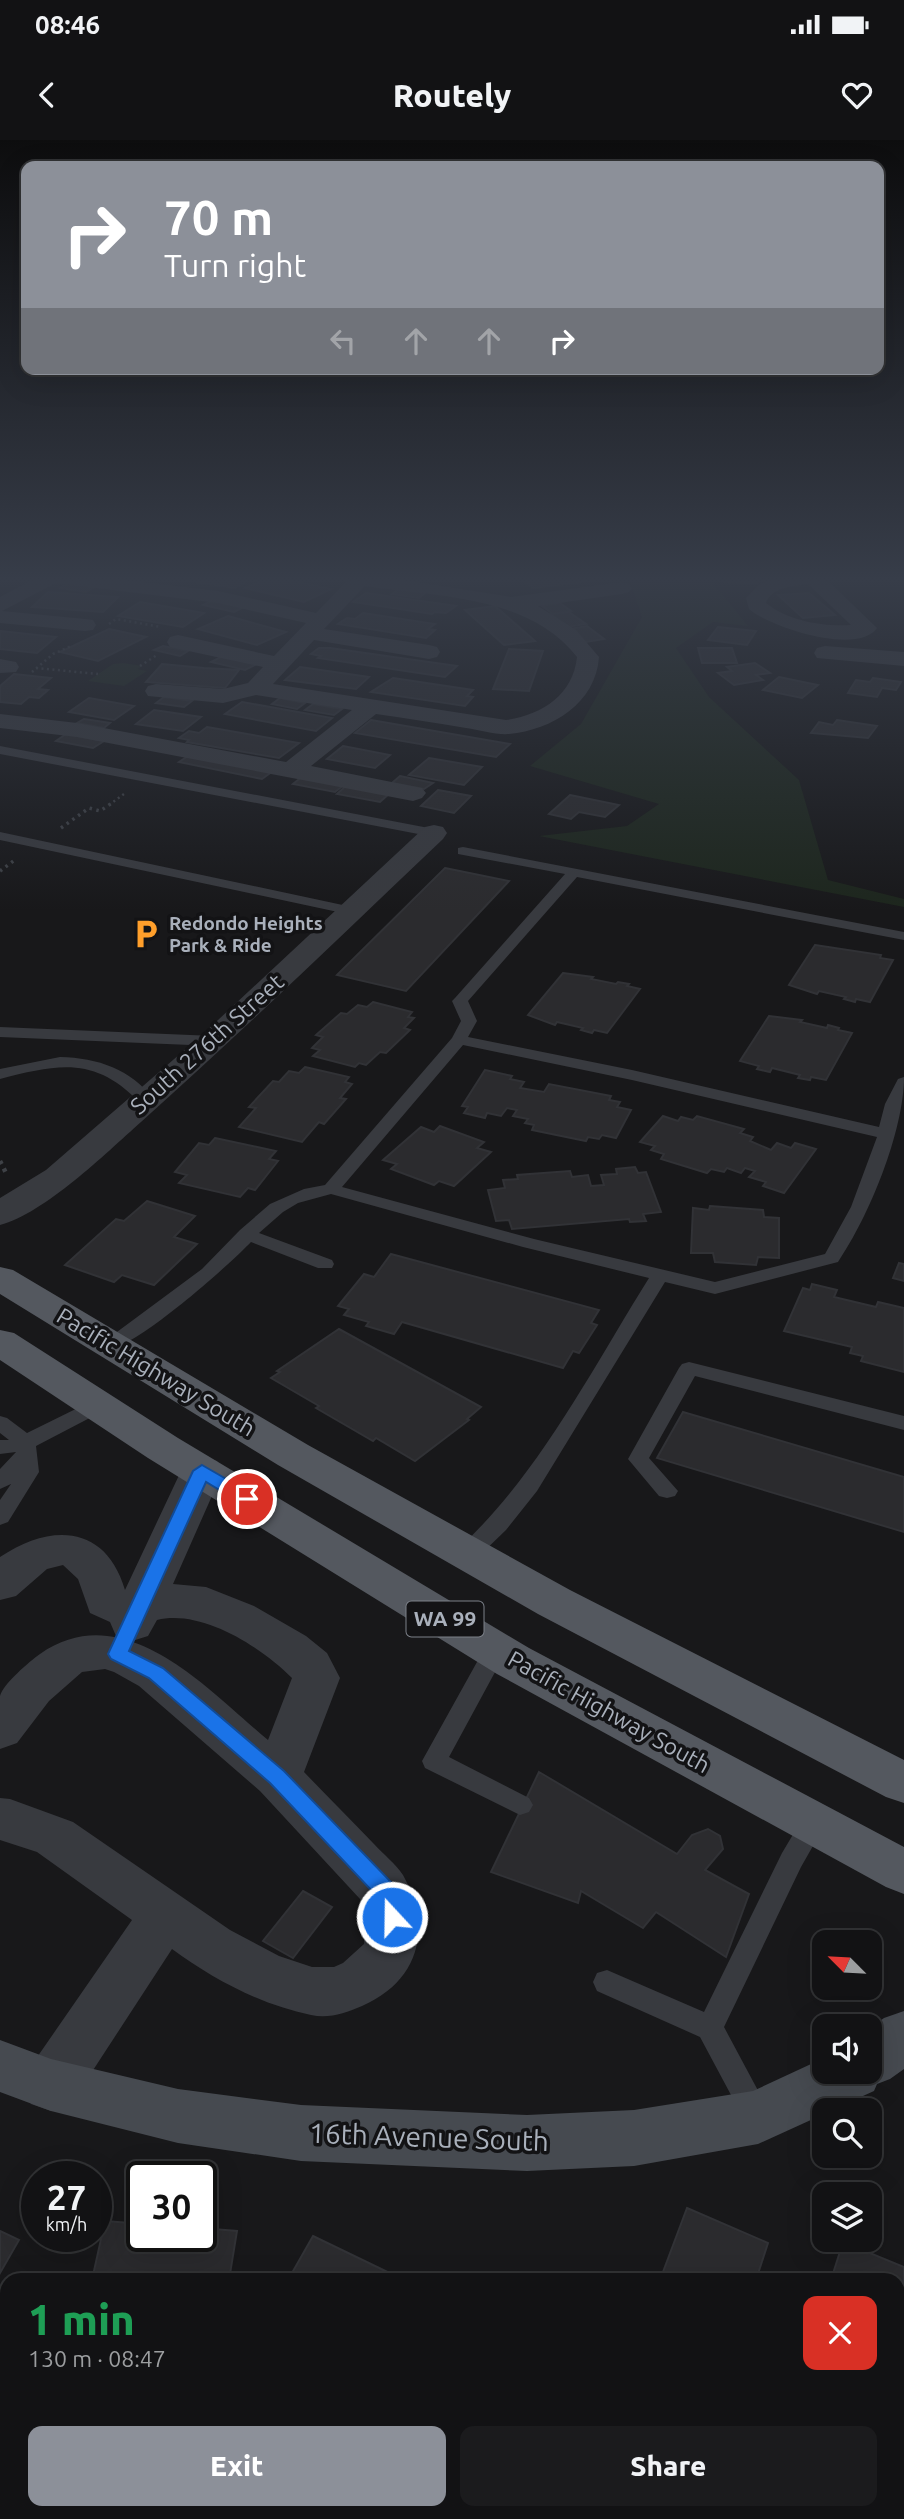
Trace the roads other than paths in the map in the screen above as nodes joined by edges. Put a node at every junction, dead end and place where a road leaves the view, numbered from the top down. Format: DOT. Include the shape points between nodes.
graph roads {
  1 [pos="252,689"];
  2 [pos="263,689"];
  3 [pos="577,689"];
  4 [pos="156,691"];
  5 [pos="371,706"];
  6 [pos="0,721"];
  7 [pos="0,750"];
  8 [pos="291,770"];
  9 [pos="413,793"];
  10 [pos="434,833"];
  11 [pos="0,836"];
  12 [pos="463,851"];
  13 [pos="574,872"];
  14 [pos="352,911"];
  15 [pos="904,936"];
  16 [pos="0,1032"];
  17 [pos="459,1040"];
  18 [pos="214,1041"];
  19 [pos="0,1074"];
  20 [pos="904,1082"];
  21 [pos="146,1100"];
  22 [pos="886,1134"];
  23 [pos="331,1189"];
  24 [pos="0,1214"];
  25 [pos="246,1234"];
  26 [pos="325,1264"];
  27 [pos="660,1275"];
  28 [pos="0,1278"];
  29 [pos="0,1342"];
  30 [pos="108,1346"];
  31 [pos="98,1405"];
  32 [pos="0,1423"];
  33 [pos="904,1423"];
  34 [pos="10,1449"];
  35 [pos="202,1471"];
  36 [pos="0,1482"];
  37 [pos="667,1491"];
  38 [pos="0,1517"];
  39 [pos="468,1553"];
  40 [pos="0,1584"];
  41 [pos="140,1606"];
  42 [pos="495,1650"];
  43 [pos="118,1654"];
  44 [pos="0,1730"];
  45 [pos="277,1777"];
  46 [pos="904,1783"];
  47 [pos="0,1803"];
  48 [pos="520,1805"];
  49 [pos="0,1819"];
  50 [pos="813,1823"];
  51 [pos="55,1837"];
  52 [pos="904,1872"];
  53 [pos="165,1916"];
  54 [pos="607,1982"];
  55 [pos="710,2028"];
  56 [pos="904,2036"];
  57 [pos="882,2052"];
  58 [pos="25,2076"];
  59 [pos="828,2084"];
  60 [pos="758,2117"];
  1 -- 4 [label="street" via="223,696"];
  2 -- 5 [label="street"];
  3 -- 5 [label="street" via="545,718 520,726 490,726"];
  5 -- 8 [label="street"];
  6 -- 8 [label="street" via="77,730"];
  7 -- 10 [label="lane"];
  8 -- 9 [label="street"];
  10 -- 14 [label="street, South 276th Street"];
  11 -- 14 [label="lane"];
  12 -- 13 [label="lane"];
  13 -- 15 [label="lane"];
  13 -- 17 [label="lane" via="460,1001 469,1021"];
  14 -- 18 [label="street, South 276th Street"];
  16 -- 18 [label="lane"];
  17 -- 22 [label="lane"];
  17 -- 23 [label="lane"];
  18 -- 21 [label="street, South 276th Street"];
  19 -- 21 [label="lane" via="47,1061 84,1063 118,1074"];
  20 -- 22 [label="lane"];
  21 -- 24 [label="street, South 276th Street" via="58,1177"];
  22 -- 27 [label="lane" via="860,1207 832,1258 715,1288"];
  23 -- 25 [label="lane" via="299,1194"];
  23 -- 27 [label="lane"];
  25 -- 26 [label="lane"];
  25 -- 30 [label="lane" via="167,1307"];
  27 -- 39 [label="lane" via="530,1486"];
  28 -- 30 [label="main road, Pacific Highway South"];
  29 -- 31 [label="main road, Pacific Highway South / WA 99"];
  30 -- 39 [label="main road, Pacific Highway South"];
  31 -- 34 [label="lane"];
  31 -- 35 [label="main road, Pacific Highway South / WA 99"];
  32 -- 34 [label="lane"];
  33 -- 37 [label="lane" via="689,1368 639,1459"];
  34 -- 36 [label="lane"];
  34 -- 38 [label="lane" via="29,1472"];
  35 -- 41 [label="street"];
  35 -- 42 [label="main road, Pacific Highway South / WA 99"];
  39 -- 46 [label="main road, Pacific Highway South" via="575,1614"];
  40 -- 41 [label="street" via="14,1568 33,1557 54,1549 75,1550 103,1580 106,1601 127,1610"];
  41 -- 43 [label="street"];
  41 -- 45 [label="street" via="170,1600 206,1604 290,1648 310,1667 316,1678 313,1690"];
  42 -- 48 [label="lane" via="434,1761"];
  42 -- 50 [label="main road, Pacific Highway South / WA 99"];
  43 -- 44 [label="street" via="101,1650 60,1662 38,1679"];
  43 -- 45 [label="street" via="156,1673"];
  45 -- 53 [label="street" via="383,1888 392,1917 391,1947 381,1965 362,1980 336,1990 312,1991 265,1976"];
  47 -- 51 [label="street"];
  49 -- 51 [label="street"];
  50 -- 52 [label="main road, Pacific Highway South / WA 99"];
  50 -- 55 [label="lane"];
  51 -- 53 [label="street"];
  53 -- 58 [label="street"];
  54 -- 55 [label="lane"];
  55 -- 60 [label="lane"];
  56 -- 57 [label="main road"];
  58 -- 60 [label="main road, 16th Avenue South" via="178,2116 301,2133 541,2143 634,2138"];
  59 -- 60 [label="main road, 16th Avenue South"];
}
